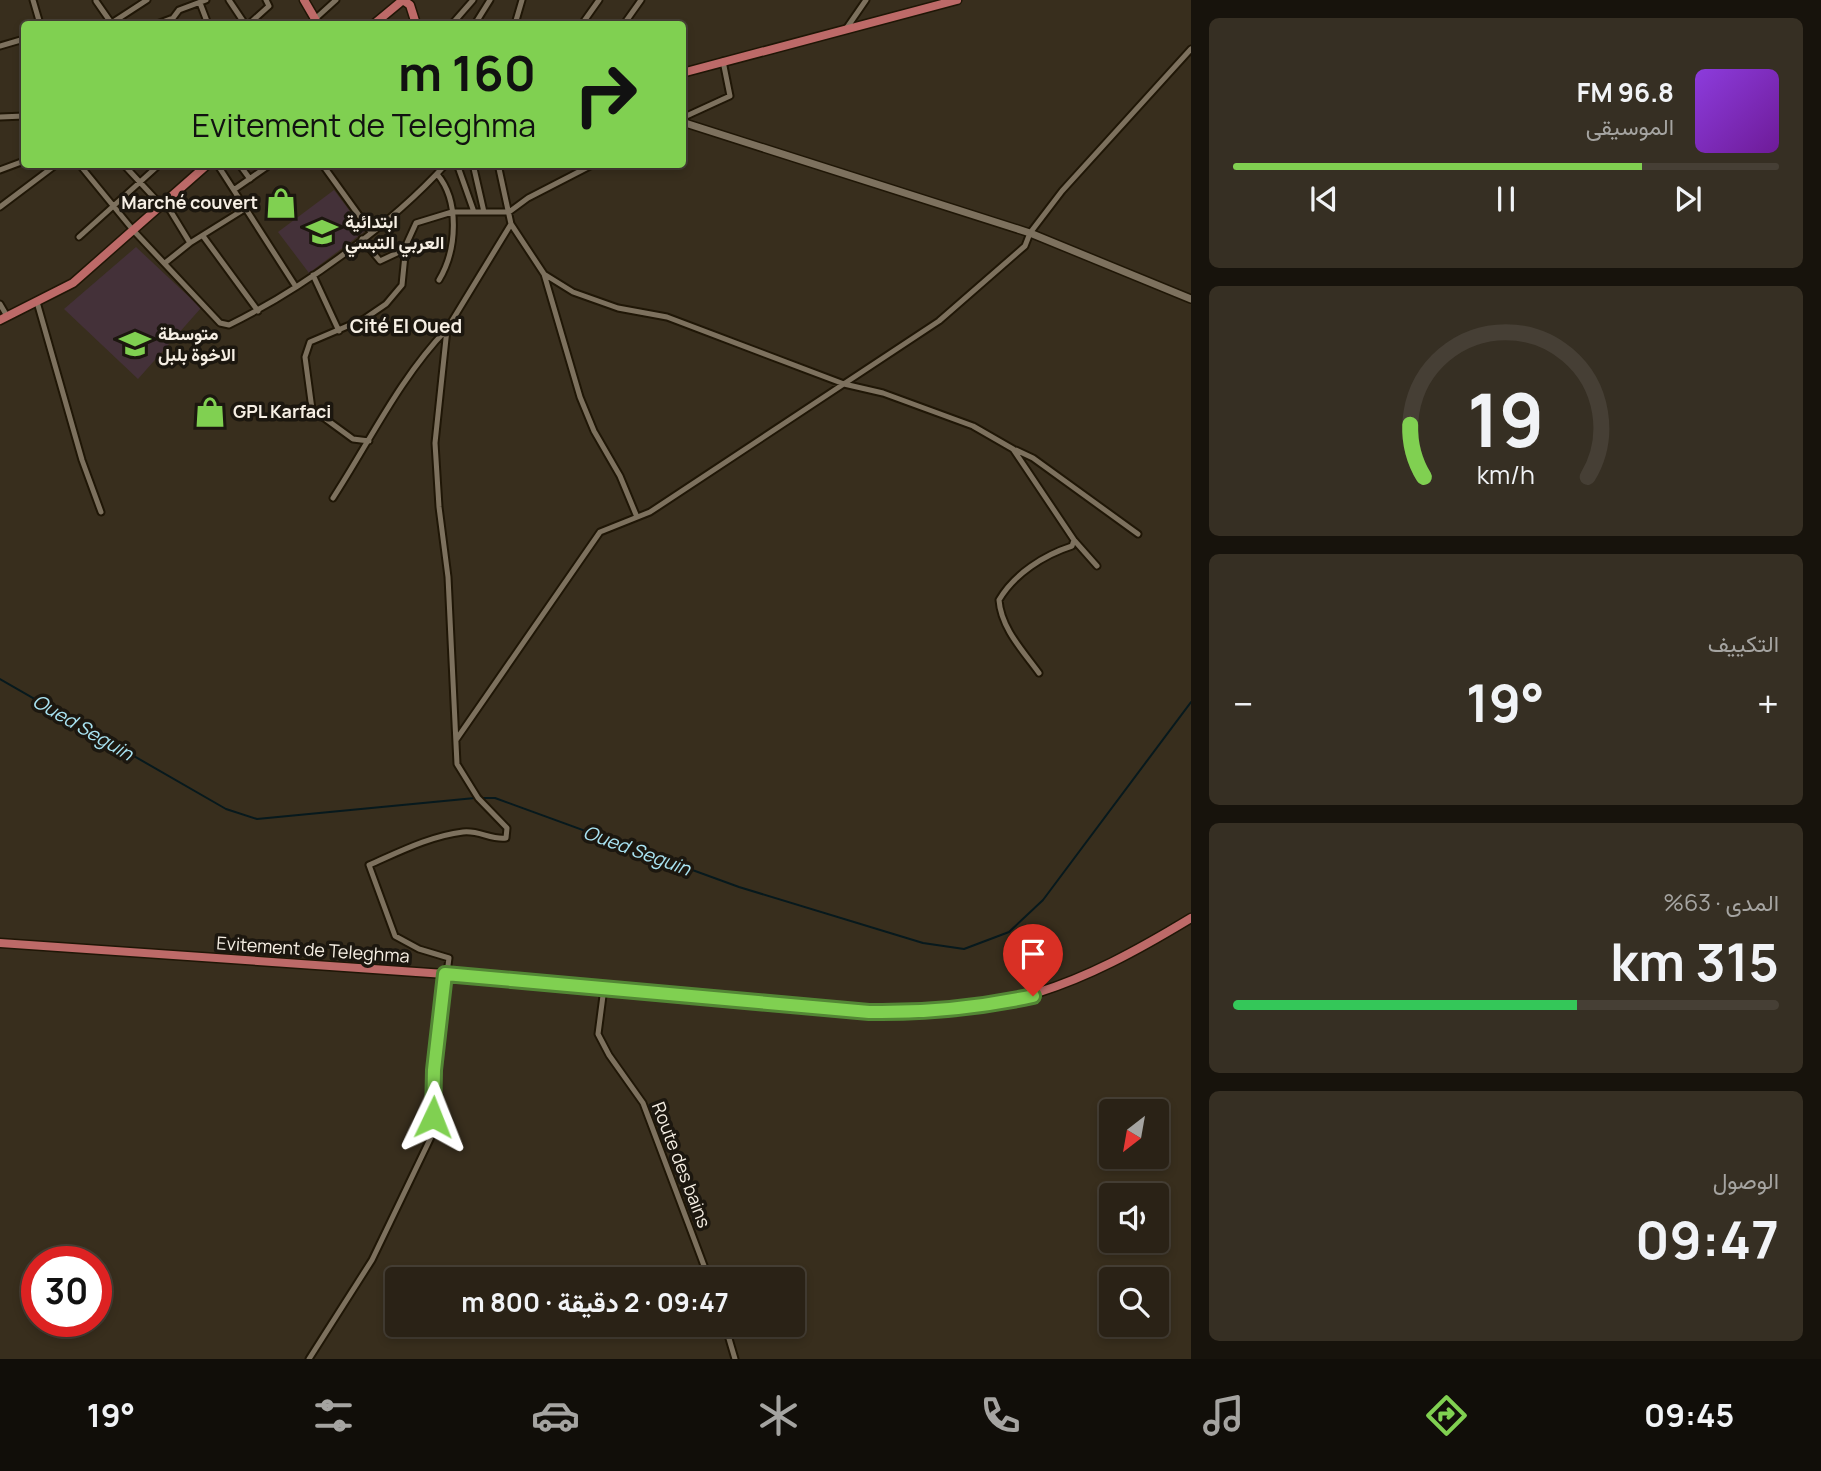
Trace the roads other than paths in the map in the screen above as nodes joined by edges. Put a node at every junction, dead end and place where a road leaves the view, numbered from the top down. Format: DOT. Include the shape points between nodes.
graph roads {
  1 [pos="33,0"];
  2 [pos="147,0"];
  3 [pos="178,0"];
  4 [pos="229,0"];
  5 [pos="266,0"];
  6 [pos="304,0"];
  7 [pos="336,0"];
  8 [pos="403,0"];
  9 [pos="473,0"];
  10 [pos="522,0"];
  11 [pos="599,0"];
  12 [pos="641,0"];
  13 [pos="866,0"];
  14 [pos="957,0"];
  15 [pos="96,1"];
  16 [pos="487,1"];
  17 [pos="203,2"];
  18 [pos="179,10"];
  19 [pos="173,18"];
  20 [pos="39,21"];
  21 [pos="110,21"];
  22 [pos="116,21"];
  23 [pos="166,21"];
  24 [pos="176,21"];
  25 [pos="207,21"];
  26 [pos="245,21"];
  27 [pos="251,21"];
  28 [pos="315,21"];
  29 [pos="317,21"];
  30 [pos="378,21"];
  31 [pos="415,21"];
  32 [pos="455,21"];
  33 [pos="477,21"];
  34 [pos="516,21"];
  35 [pos="584,21"];
  36 [pos="626,21"];
  37 [pos="845,30"];
  38 [pos="21,40"];
  39 [pos="0,46"];
  40 [pos="1191,50"];
  41 [pos="723,61"];
  42 [pos="686,72"];
  43 [pos="0,116"];
  44 [pos="21,116"];
  45 [pos="686,118"];
  46 [pos="686,121"];
  47 [pos="21,162"];
  48 [pos="52,168"];
  49 [pos="82,168"];
  50 [pos="126,168"];
  51 [pos="156,168"];
  52 [pos="196,168"];
  53 [pos="220,168"];
  54 [pos="242,168"];
  55 [pos="265,168"];
  56 [pos="325,168"];
  57 [pos="442,168"];
  58 [pos="458,168"];
  59 [pos="474,168"];
  60 [pos="499,168"];
  61 [pos="586,168"];
  62 [pos="0,170"];
  63 [pos="437,174"];
  64 [pos="250,179"];
  65 [pos="139,183"];
  66 [pos="235,189"];
  67 [pos="163,204"];
  68 [pos="114,206"];
  69 [pos="0,207"];
  70 [pos="243,210"];
  71 [pos="452,212"];
  72 [pos="474,212"];
  73 [pos="484,212"];
  74 [pos="509,212"];
  75 [pos="511,224"];
  76 [pos="133,230"];
  77 [pos="371,232"];
  78 [pos="1030,233"];
  79 [pos="203,236"];
  80 [pos="79,237"];
  81 [pos="362,239"];
  82 [pos="190,243"];
  83 [pos="406,245"];
  84 [pos="165,263"];
  85 [pos="544,274"];
  86 [pos="313,275"];
  87 [pos="439,280"];
  88 [pos="296,287"];
  89 [pos="1191,299"];
  90 [pos="37,302"];
  91 [pos="0,304"];
  92 [pos="258,311"];
  93 [pos="4,318"];
  94 [pos="447,329"];
  95 [pos="340,331"];
  96 [pos="844,384"];
  97 [pos="369,441"];
  98 [pos="1013,449"];
  99 [pos="333,498"];
  100 [pos="101,513"];
  101 [pos="637,517"];
  102 [pos="1138,534"];
  103 [pos="1074,540"];
  104 [pos="1097,566"];
  105 [pos="1040,673"];
  106 [pos="455,740"];
  107 [pos="1191,918"];
  108 [pos="0,943"];
  109 [pos="445,974"];
  110 [pos="604,988"];
  111 [pos="705,1267"];
  112 [pos="729,1337"];
  113 [pos="309,1359"];
  114 [pos="735,1359"];
  1 -- 20 [label="street"];
  2 -- 22 [label="street"];
  3 -- 18 [label="street"];
  4 -- 26 [label="street"];
  5 -- 27 [label="street" via="269,6"];
  6 -- 28 [label="main road"];
  7 -- 29 [label="street"];
  8 -- 30 [label="main road"];
  8 -- 31 [label="main road" via="410,5"];
  9 -- 32 [label="street"];
  10 -- 34 [label="street"];
  11 -- 35 [label="street"];
  12 -- 36 [label="street"];
  13 -- 37 [label="street"];
  14 -- 37 [label="main road"];
  15 -- 21 [label="street"];
  16 -- 33 [label="street"];
  17 -- 18 [label="street"];
  17 -- 25 [label="street"];
  18 -- 19 [label="street"];
  19 -- 23 [label="street"];
  19 -- 24 [label="street"];
  37 -- 41 [label="main road"];
  38 -- 39 [label="street"];
  40 -- 78 [label="street" via="1062,191"];
  41 -- 42 [label="main road"];
  41 -- 45 [label="street" via="730,96"];
  43 -- 44 [label="street"];
  46 -- 78 [label="main road"];
  47 -- 62 [label="street"];
  48 -- 69 [label="street"];
  49 -- 68 [label="street"];
  50 -- 65 [label="street"];
  51 -- 65 [label="street"];
  52 -- 67 [label="main road"];
  53 -- 66 [label="street"];
  54 -- 64 [label="street"];
  55 -- 64 [label="street"];
  56 -- 77 [label="street"];
  57 -- 63 [label="street"];
  58 -- 72 [label="street"];
  59 -- 73 [label="street"];
  60 -- 74 [label="street"];
  61 -- 74 [label="street"];
  63 -- 71 [label="street" via="449,192"];
  63 -- 77 [label="street"];
  64 -- 66 [label="street"];
  65 -- 67 [label="street"];
  65 -- 68 [label="street"];
  66 -- 70 [label="street"];
  67 -- 76 [label="main road"];
  67 -- 82 [label="street"];
  68 -- 76 [label="street"];
  68 -- 80 [label="street"];
  70 -- 79 [label="street"];
  70 -- 88 [label="street"];
  71 -- 72 [label="street"];
  71 -- 83 [label="street" via="416,223"];
  71 -- 87 [label="street" via="450,249"];
  72 -- 73 [label="street"];
  73 -- 74 [label="street"];
  74 -- 75 [label="street"];
  75 -- 85 [label="street"];
  75 -- 94 [label="street"];
  76 -- 84 [label="street"];
  76 -- 90 [label="main road" via="73,283"];
  77 -- 81 [label="street"];
  78 -- 89 [label="main road"];
  78 -- 96 [label="street" via="1024,246 939,321"];
  79 -- 82 [label="street"];
  79 -- 92 [label="street"];
  81 -- 83 [label="street" via="380,261"];
  81 -- 86 [label="street"];
  82 -- 84 [label="street"];
  83 -- 95 [label="street" via="402,285 386,304"];
  84 -- 92 [label="street" via="224,325"];
  85 -- 96 [label="street" via="573,292 618,308 667,317"];
  85 -- 101 [label="street" via="580,397"];
  86 -- 88 [label="street"];
  86 -- 95 [label="street"];
  88 -- 92 [label="street"];
  90 -- 93 [label="main road"];
  90 -- 100 [label="street"];
  91 -- 93 [label="street"];
  94 -- 97 [label="street" via="396,393"];
  94 -- 106 [label="street" via="435,443 448,577"];
  95 -- 97 [label="street" via="310,342 305,356 312,409 353,439"];
  96 -- 98 [label="street" via="962,422"];
  96 -- 101 [label="street"];
  97 -- 99 [label="street"];
  98 -- 102 [label="street" via="1033,458"];
  98 -- 103 [label="street"];
  101 -- 106 [label="street" via="600,532"];
  103 -- 104 [label="street"];
  103 -- 105 [label="street" via="1035,564 999,600 1013,638"];
  106 -- 109 [label="street" via="457,764 491,814 507,828 506,838 462,832 416,844 369,865 396,936 449,958"];
  107 -- 110 [label="main road, Evitement de Teleghma" via="1078,980 973,1009 869,1012"];
  108 -- 109 [label="main road, Evitement de Teleghma"];
  109 -- 110 [label="main road, Evitement de Teleghma"];
  109 -- 113 [label="street" via="434,1070 433,1133 372,1260"];
  110 -- 111 [label="street, Route des bains" via="598,1034 643,1102"];
  112 -- 114 [label="street"];
}
